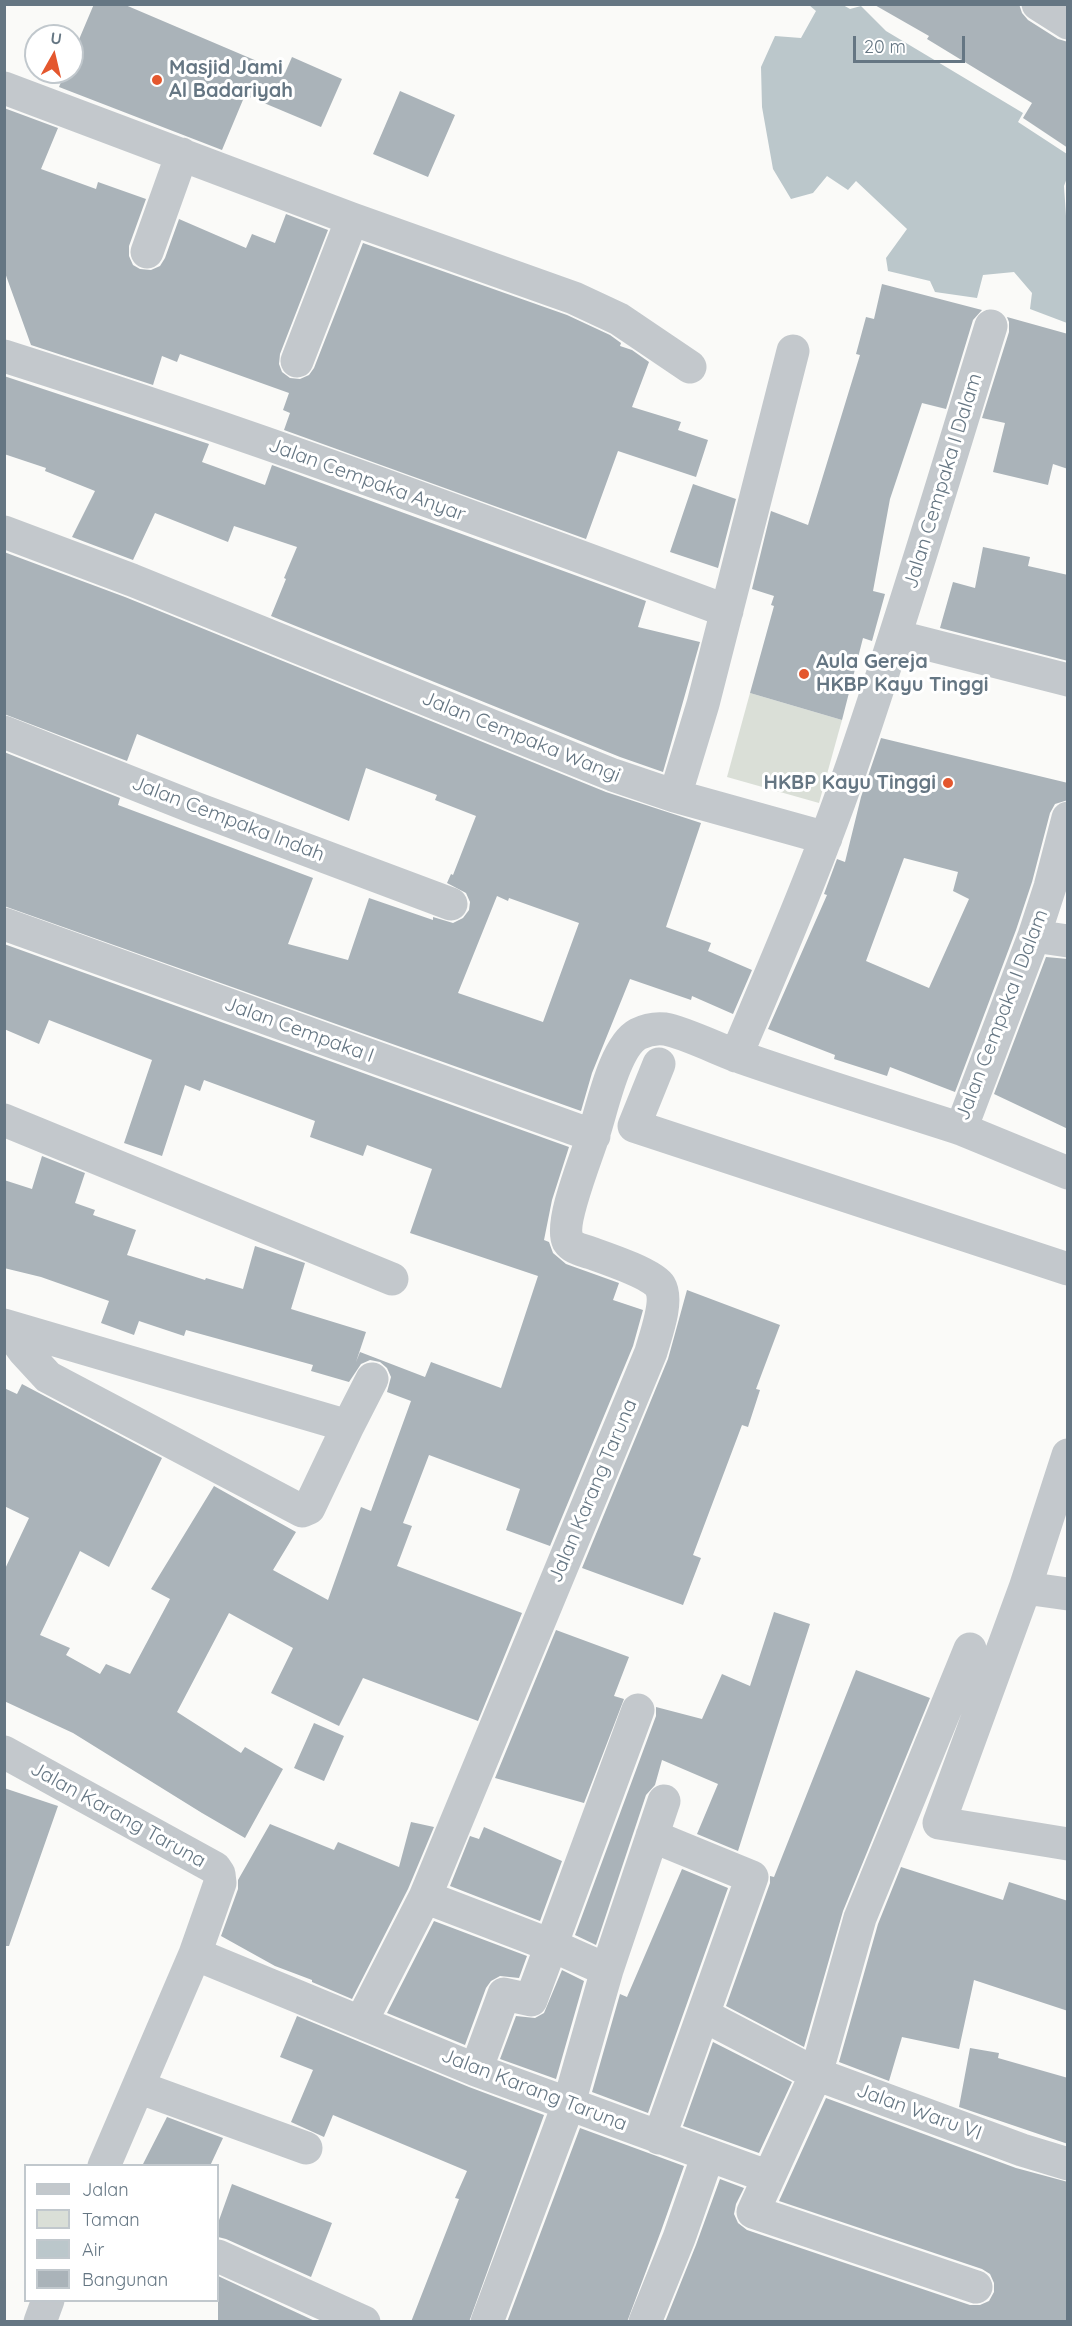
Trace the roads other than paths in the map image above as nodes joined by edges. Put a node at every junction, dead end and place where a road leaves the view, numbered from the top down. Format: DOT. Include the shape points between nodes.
graph roads {
  1 [pos="1038,4"];
  2 [pos="1068,23"];
  3 [pos="4,88"];
  4 [pos="182,154"];
  5 [pos="352,219"];
  6 [pos="147,252"];
  7 [pos="991,326"];
  8 [pos="793,351"];
  9 [pos="4,356"];
  10 [pos="297,361"];
  11 [pos="690,367"];
  12 [pos="4,532"];
  13 [pos="727,611"];
  14 [pos="895,636"];
  15 [pos="1068,680"];
  16 [pos="4,732"];
  17 [pos="675,796"];
  18 [pos="1068,818"];
  19 [pos="826,838"];
  20 [pos="452,904"];
  21 [pos="4,924"];
  22 [pos="1034,936"];
  23 [pos="1068,941"];
  24 [pos="672,1032"];
  25 [pos="736,1056"];
  26 [pos="659,1064"];
  27 [pos="6,1125"];
  28 [pos="961,1129"];
  29 [pos="594,1136"];
  30 [pos="1068,1173"];
  31 [pos="1068,1269"];
  32 [pos="392,1279"];
  33 [pos="5,1326"];
  34 [pos="372,1378"];
  35 [pos="348,1426"];
  36 [pos="1068,1455"];
  37 [pos="1025,1588"];
  38 [pos="1068,1594"];
  39 [pos="970,1648"];
  40 [pos="638,1710"];
  41 [pos="4,1752"];
  42 [pos="664,1801"];
  43 [pos="652,1836"];
  44 [pos="1068,1844"];
  45 [pos="425,1897"];
  46 [pos="553,1946"];
  47 [pos="195,1954"];
  48 [pos="608,1970"];
  49 [pos="703,2015"];
  50 [pos="361,2022"];
  51 [pos="476,2070"];
  52 [pos="816,2074"];
  53 [pos="138,2086"];
  54 [pos="569,2103"];
  55 [pos="660,2138"];
  56 [pos="306,2148"];
  57 [pos="708,2155"];
  58 [pos="105,2164"];
  59 [pos="1068,2164"];
  60 [pos="769,2177"];
  61 [pos="219,2256"];
  62 [pos="976,2287"];
  63 [pos="48,2302"];
  64 [pos="40,2322"];
  65 [pos="364,2322"];
  66 [pos="487,2322"];
  67 [pos="645,2322"];
  1 -- 2 [label="street"];
  3 -- 4 [label="street"];
  4 -- 5 [label="street"];
  4 -- 6 [label="street"];
  5 -- 10 [label="street"];
  5 -- 11 [label="street" via="574,298 619,319"];
  7 -- 14 [label="street, Jalan Cempaka I Dalam"];
  8 -- 13 [label="street"];
  9 -- 13 [label="street, Jalan Cempaka Anyar" via="278,448"];
  12 -- 17 [label="street, Jalan Cempaka Wangi" via="143,584 613,775"];
  13 -- 17 [label="street"];
  14 -- 15 [label="street"];
  14 -- 19 [label="street, Jalan Cempaka I Dalam"];
  16 -- 20 [label="street, Jalan Cempaka Indah"];
  17 -- 19 [label="street, Jalan Cempaka Wangi"];
  18 -- 22 [label="street, Jalan Cempaka I Dalam"];
  19 -- 25 [label="street"];
  21 -- 29 [label="street, Jalan Cempaka I"];
  22 -- 23 [label="street"];
  22 -- 28 [label="street, Jalan Cempaka I Dalam"];
  24 -- 25 [label="street, Jalan Cempaka I Dalam"];
  24 -- 29 [label="street, Jalan Karang Taruna" via="648,1030 636,1035 625,1047"];
  25 -- 28 [label="street, Jalan Cempaka I Dalam"];
  26 -- 31 [label="street" via="634,1126"];
  27 -- 32 [label="street"];
  28 -- 30 [label="street"];
  29 -- 45 [label="street, Jalan Karang Taruna" via="570,1205 569,1243 615,1261 660,1286 663,1297 659,1325"];
  33 -- 35 [label="street"];
  33 -- 35 [label="street" via="48,1377 303,1511 309,1508"];
  34 -- 35 [label="street"];
  36 -- 37 [label="street"];
  37 -- 38 [label="street"];
  37 -- 44 [label="street" via="939,1823"];
  39 -- 52 [label="street" via="860,1918"];
  40 -- 46 [label="street"];
  41 -- 47 [label="street, Jalan Karang Taruna" via="215,1868 220,1883"];
  42 -- 43 [label="street"];
  43 -- 48 [label="street"];
  43 -- 49 [label="street" via="752,1877"];
  45 -- 46 [label="street"];
  45 -- 50 [label="street, Jalan Karang Taruna"];
  46 -- 48 [label="street"];
  46 -- 51 [label="street" via="531,2000 504,1994"];
  47 -- 50 [label="street, Jalan Karang Taruna"];
  47 -- 53 [label="street"];
  48 -- 54 [label="street"];
  49 -- 52 [label="street, Jalan Waru VI"];
  49 -- 55 [label="street"];
  50 -- 51 [label="street, Jalan Karang Taruna"];
  51 -- 54 [label="street, Jalan Karang Taruna"];
  52 -- 59 [label="street, Jalan Waru VI"];
  52 -- 60 [label="street"];
  53 -- 56 [label="street"];
  53 -- 58 [label="street"];
  54 -- 55 [label="street, Jalan Karang Taruna"];
  54 -- 66 [label="street"];
  55 -- 57 [label="street, Jalan Karang Taruna"];
  57 -- 60 [label="street, Jalan Karang Taruna"];
  57 -- 67 [label="street"];
  60 -- 62 [label="street" via="753,2212"];
  61 -- 65 [label="street"];
  63 -- 64 [label="street"];
}
